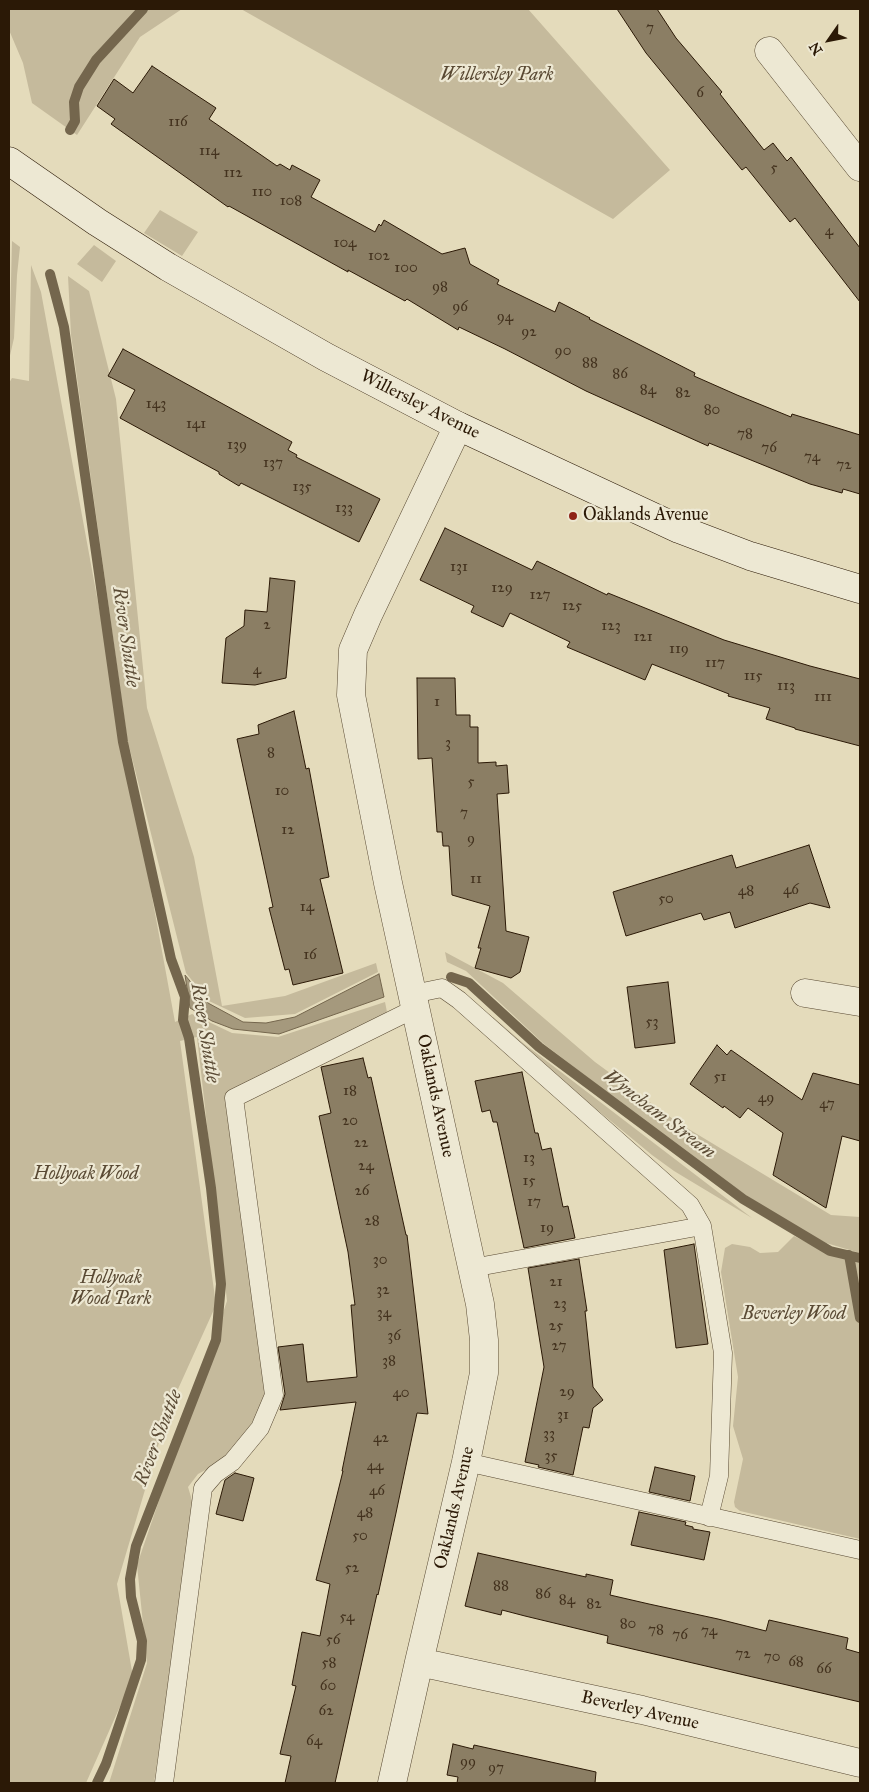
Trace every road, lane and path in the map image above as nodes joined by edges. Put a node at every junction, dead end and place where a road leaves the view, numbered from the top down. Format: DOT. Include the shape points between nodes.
graph roads {
  1 [pos="769,51"];
  2 [pos="860,167"];
  3 [pos="11,169"];
  4 [pos="458,426"];
  5 [pos="860,590"];
  6 [pos="805,993"];
  7 [pos="415,1001"];
  8 [pos="860,1002"];
  9 [pos="702,1226"];
  10 [pos="472,1268"];
  11 [pos="466,1462"];
  12 [pos="710,1517"];
  13 [pos="860,1550"];
  14 [pos="419,1662"];
  15 [pos="860,1763"];
  16 [pos="164,1783"];
  17 [pos="392,1783"];
  1 -- 2 [label="street"];
  3 -- 4 [label="street, Willersley Avenue" via="248,314"];
  4 -- 5 [label="street, Willersley Avenue" via="679,530"];
  4 -- 7 [label="street, Oaklands Avenue" via="353,650 352,695 388,883"];
  6 -- 8 [label="street"];
  7 -- 9 [label="lane" via="442,988 459,1000 690,1205"];
  7 -- 10 [label="street, Oaklands Avenue"];
  7 -- 16 [label="lane" via="234,1098 274,1395 260,1428 232,1462 203,1488"];
  9 -- 10 [label="lane"];
  9 -- 12 [label="lane" via="723,1353 720,1476"];
  10 -- 11 [label="street, Oaklands Avenue" via="480,1304 484,1373"];
  11 -- 12 [label="lane"];
  11 -- 14 [label="street, Oaklands Avenue"];
  12 -- 13 [label="lane"];
  14 -- 15 [label="street, Beverley Avenue" via="642,1710"];
  14 -- 17 [label="street, Oaklands Avenue"];
}
